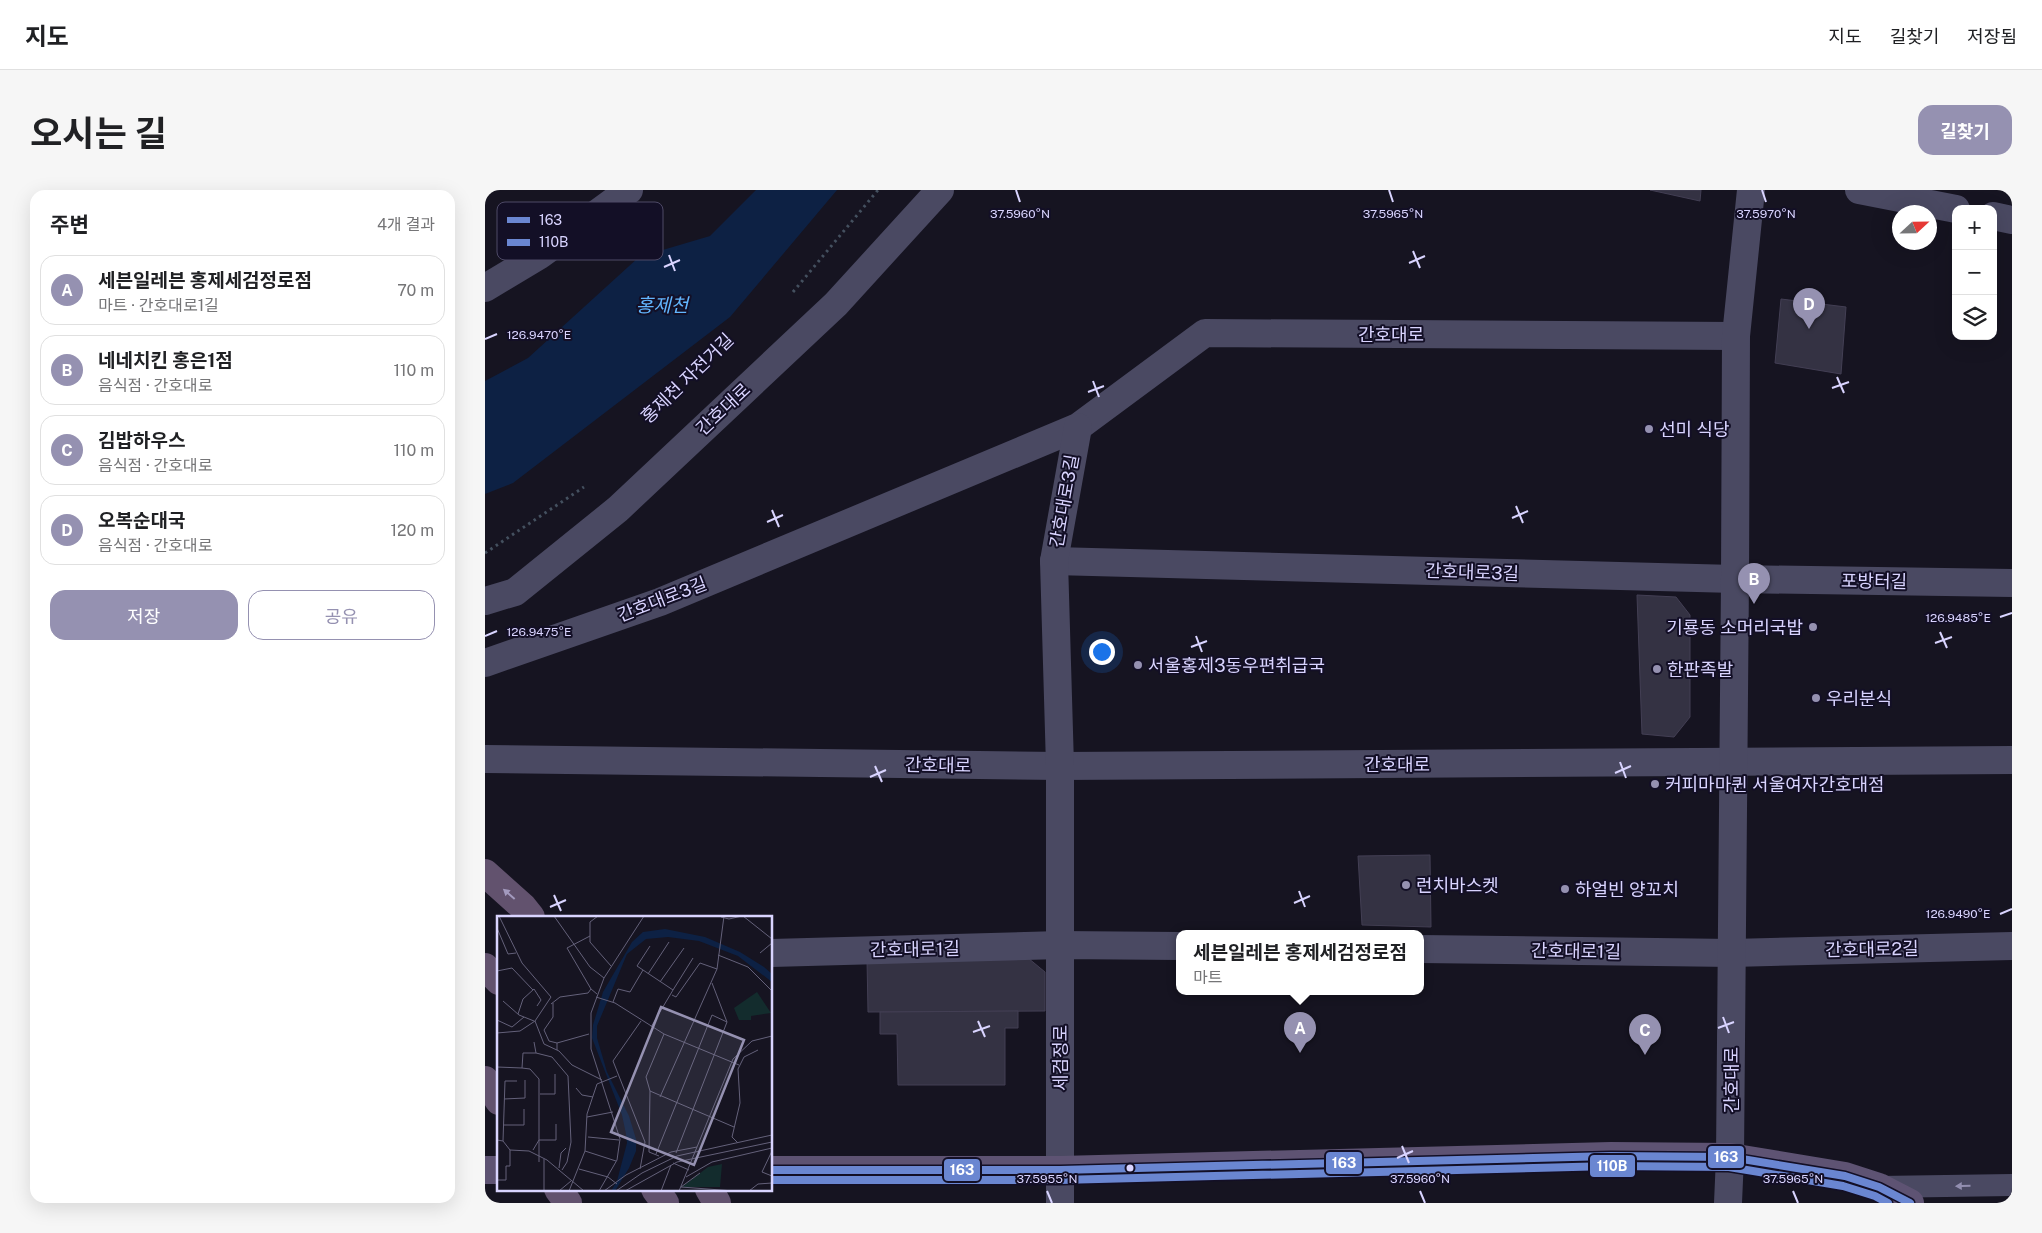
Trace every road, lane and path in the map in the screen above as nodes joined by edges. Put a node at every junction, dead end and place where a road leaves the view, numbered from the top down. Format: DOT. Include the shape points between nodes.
graph roads {
  1 [pos="629,190"];
  2 [pos="878,190"];
  3 [pos="940,190"];
  4 [pos="1751,190"];
  5 [pos="1859,190"];
  6 [pos="613,202"];
  7 [pos="1952,208"];
  8 [pos="1997,217"];
  9 [pos="2012,220"];
  10 [pos="532,260"];
  11 [pos="485,288"];
  12 [pos="792,293"];
  13 [pos="1736,336"];
  14 [pos="1078,427"];
  15 [pos="591,481"];
  16 [pos="485,553"];
  17 [pos="1054,561"];
  18 [pos="1735,579"];
  19 [pos="2012,583"];
  20 [pos="485,602"];
  21 [pos="485,663"];
  22 [pos="485,759"];
  23 [pos="2012,760"];
  24 [pos="1734,762"];
  25 [pos="1060,766"];
  26 [pos="485,873"];
  27 [pos="530,916"];
  28 [pos="1059,945"];
  29 [pos="1176,946"];
  30 [pos="2012,946"];
  31 [pos="1424,949"];
  32 [pos="773,952"];
  33 [pos="1732,952"];
  34 [pos="485,967"];
  35 [pos="497,979"];
  36 [pos="485,1080"];
  37 [pos="497,1098"];
  38 [pos="1730,1157"];
  39 [pos="773,1170"];
  40 [pos="1060,1170"];
  41 [pos="2012,1185"];
  42 [pos="1879,1187"];
  43 [pos="560,1190"];
  44 [pos="656,1190"];
  45 [pos="710,1190"];
  46 [pos="568,1203"];
  47 [pos="665,1203"];
  48 [pos="717,1203"];
  49 [pos="1060,1203"];
  50 [pos="1728,1203"];
  51 [pos="1911,1203"];
  1 -- 6 [label="street"];
  2 -- 12 [label="path"];
  3 -- 20 [label="street, 간호대로" via="837,304 618,509 515,592"];
  4 -- 13 [label="street, 간호대로"];
  5 -- 7 [label="street"];
  8 -- 9 [label="street"];
  10 -- 11 [label="street"];
  13 -- 14 [label="street, 간호대로" via="1205,333"];
  13 -- 18 [label="street, 간호대로"];
  14 -- 17 [label="street, 간호대로3길"];
  14 -- 21 [label="street, 간호대로3길" via="660,602"];
  15 -- 16 [label="path"];
  17 -- 18 [label="street, 간호대로3길"];
  17 -- 25 [label="street"];
  18 -- 19 [label="street, 포방터길"];
  18 -- 24 [label="street, 간호대로"];
  22 -- 25 [label="street, 간호대로"];
  23 -- 24 [label="street, 간호대로"];
  24 -- 25 [label="street, 간호대로"];
  24 -- 33 [label="street, 간호대로"];
  25 -- 28 [label="street"];
  27 -- 26 [label="highway, one-way"];
  28 -- 29 [label="street, 간호대로1길"];
  28 -- 32 [label="street, 간호대로1길"];
  28 -- 40 [label="street, 세검정로"];
  30 -- 33 [label="street, 간호대로2길"];
  31 -- 33 [label="street, 간호대로1길"];
  33 -- 38 [label="street, 간호대로"];
  34 -- 35 [label="highway"];
  36 -- 37 [label="highway"];
  38 -- 40 [label="main road" via="1611,1156"];
  38 -- 42 [label="main road" via="1845,1176"];
  38 -- 50 [label="street, 간호대로"];
  39 -- 40 [label="main road"];
  40 -- 49 [label="street, 세검정로"];
  41 -- 42 [label="lane, one-way"];
  42 -- 51 [label="main road"];
  43 -- 46 [label="highway"];
  44 -- 47 [label="highway"];
  45 -- 48 [label="highway"];
}
